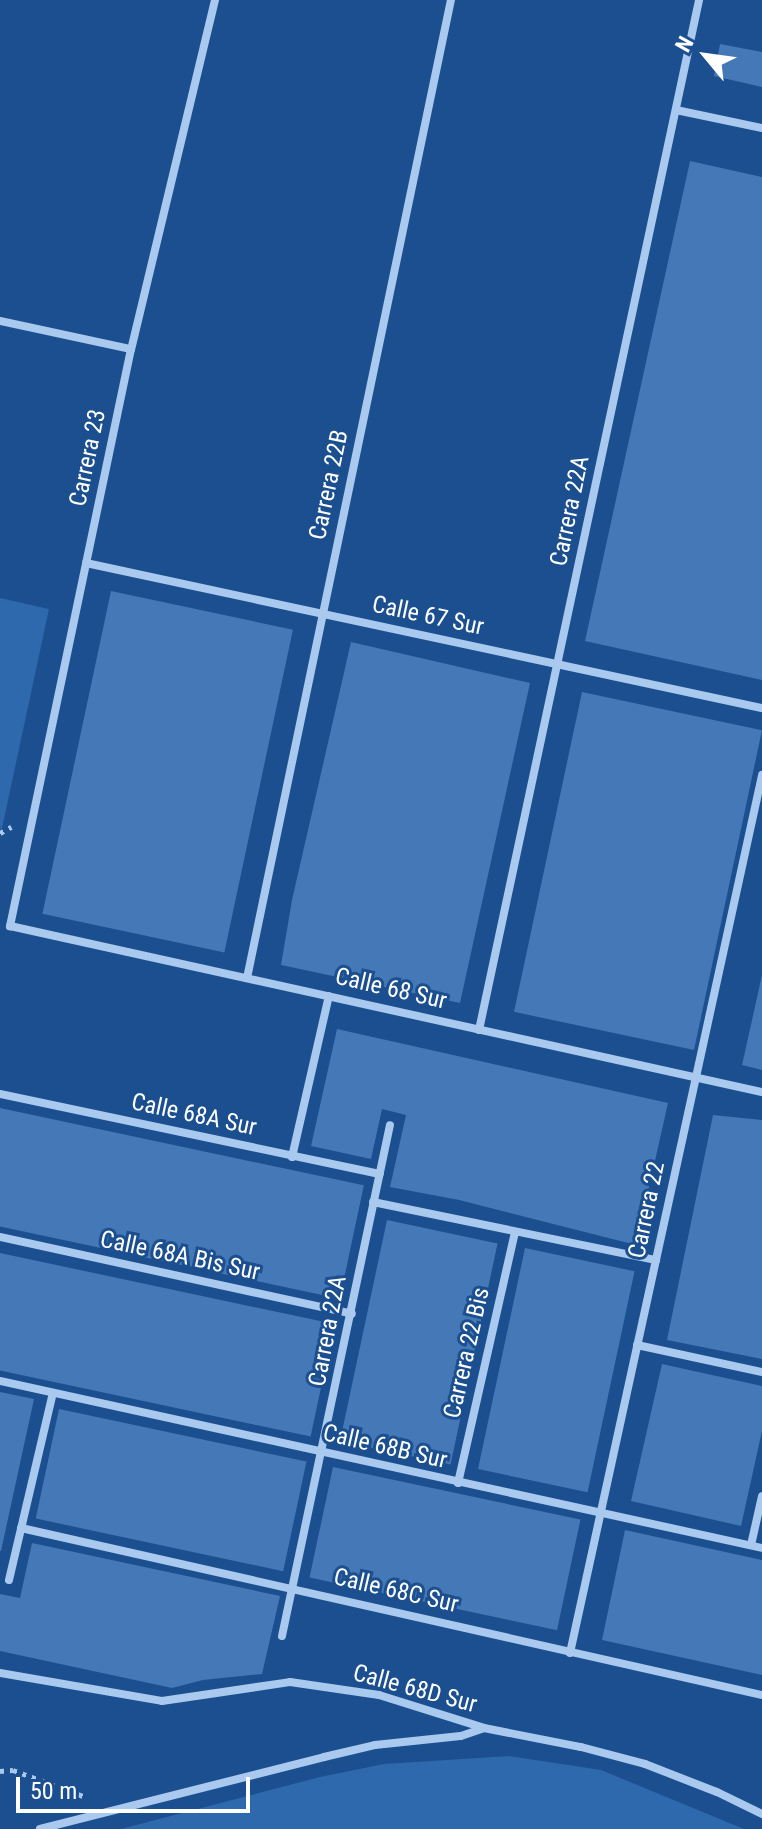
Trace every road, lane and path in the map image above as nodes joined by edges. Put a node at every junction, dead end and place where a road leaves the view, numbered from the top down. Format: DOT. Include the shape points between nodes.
graph roads {
  1 [pos="215,0"];
  2 [pos="451,0"];
  3 [pos="699,0"];
  4 [pos="676,110"];
  5 [pos="762,128"];
  6 [pos="0,321"];
  7 [pos="131,349"];
  8 [pos="86,563"];
  9 [pos="323,614"];
  10 [pos="558,664"];
  11 [pos="762,708"];
  12 [pos="762,775"];
  13 [pos="0,825"];
  14 [pos="1,833"];
  15 [pos="10,926"];
  16 [pos="247,978"];
  17 [pos="329,996"];
  18 [pos="479,1030"];
  19 [pos="696,1078"];
  20 [pos="762,1092"];
  21 [pos="0,1094"];
  22 [pos="390,1125"];
  23 [pos="292,1157"];
  24 [pos="380,1174"];
  25 [pos="373,1202"];
  26 [pos="515,1232"];
  27 [pos="0,1237"];
  28 [pos="656,1260"];
  29 [pos="352,1314"];
  30 [pos="637,1345"];
  31 [pos="762,1372"];
  32 [pos="0,1381"];
  33 [pos="53,1393"];
  34 [pos="323,1453"];
  35 [pos="458,1483"];
  36 [pos="762,1496"];
  37 [pos="600,1514"];
  38 [pos="21,1528"];
  39 [pos="751,1545"];
  40 [pos="762,1548"];
  41 [pos="9,1580"];
  42 [pos="293,1587"];
  43 [pos="282,1636"];
  44 [pos="570,1653"];
  45 [pos="0,1673"];
  46 [pos="762,1695"];
  47 [pos="484,1728"];
  48 [pos="0,1771"];
  49 [pos="119,1809"];
  50 [pos="762,1814"];
  51 [pos="40,1829"];
  1 -- 7 [label="street, Carrera 23"];
  2 -- 9 [label="street, Carrera 22B"];
  3 -- 4 [label="street, Carrera 22A"];
  4 -- 5 [label="street"];
  4 -- 10 [label="street, Carrera 22A"];
  6 -- 7 [label="street"];
  7 -- 8 [label="street, Carrera 23"];
  8 -- 9 [label="street, Calle 67 Sur"];
  8 -- 15 [label="street, Carrera 23"];
  9 -- 10 [label="street, Calle 67 Sur"];
  9 -- 16 [label="street, Carrera 22B"];
  10 -- 11 [label="street, Calle 67 Sur"];
  10 -- 18 [label="street, Carrera 22A"];
  12 -- 19 [label="street, Carrera 22"];
  13 -- 14 [label="path"];
  15 -- 16 [label="street, Calle 68 Sur"];
  16 -- 17 [label="street, Calle 68 Sur"];
  17 -- 18 [label="street, Calle 68 Sur"];
  17 -- 23 [label="street"];
  18 -- 19 [label="street, Calle 68 Sur"];
  19 -- 20 [label="street, Calle 68 Sur"];
  19 -- 28 [label="street, Carrera 22"];
  21 -- 23 [label="street, Calle 68A Sur"];
  22 -- 24 [label="street, Carrera 22A"];
  23 -- 24 [label="street, Calle 68A Sur"];
  24 -- 25 [label="street, Carrera 22A"];
  25 -- 26 [label="street"];
  25 -- 29 [label="street, Carrera 22A"];
  26 -- 28 [label="street"];
  26 -- 35 [label="street, Carrera 22 Bis"];
  27 -- 29 [label="street, Calle 68A Bis Sur"];
  28 -- 30 [label="street, Carrera 22"];
  29 -- 34 [label="street, Carrera 22A"];
  30 -- 31 [label="street"];
  30 -- 37 [label="street, Carrera 22"];
  32 -- 33 [label="street, Calle 68B Sur"];
  33 -- 34 [label="street, Calle 68B Sur"];
  33 -- 38 [label="street"];
  34 -- 35 [label="street, Calle 68B Sur"];
  34 -- 42 [label="street, Carrera 22A"];
  35 -- 37 [label="street, Calle 68B Sur"];
  36 -- 39 [label="street"];
  37 -- 39 [label="street, Calle 68B Sur"];
  37 -- 44 [label="street, Carrera 22"];
  38 -- 41 [label="street"];
  38 -- 42 [label="street, Calle 68C Sur"];
  39 -- 40 [label="street, Calle 68B Sur"];
  42 -- 43 [label="street, Carrera 22A"];
  42 -- 44 [label="street, Calle 68C Sur"];
  44 -- 46 [label="street, Calle 68C Sur"];
  45 -- 47 [label="street, Calle 68D Sur" via="162,1701 271,1684 330,1687 414,1704"];
  47 -- 49 [label="street" via="461,1736 375,1745"];
  47 -- 50 [label="street, Calle 68D Sur" via="645,1764"];
  48 -- 49 [label="path" via="13,1770"];
  49 -- 51 [label="street"];
}
